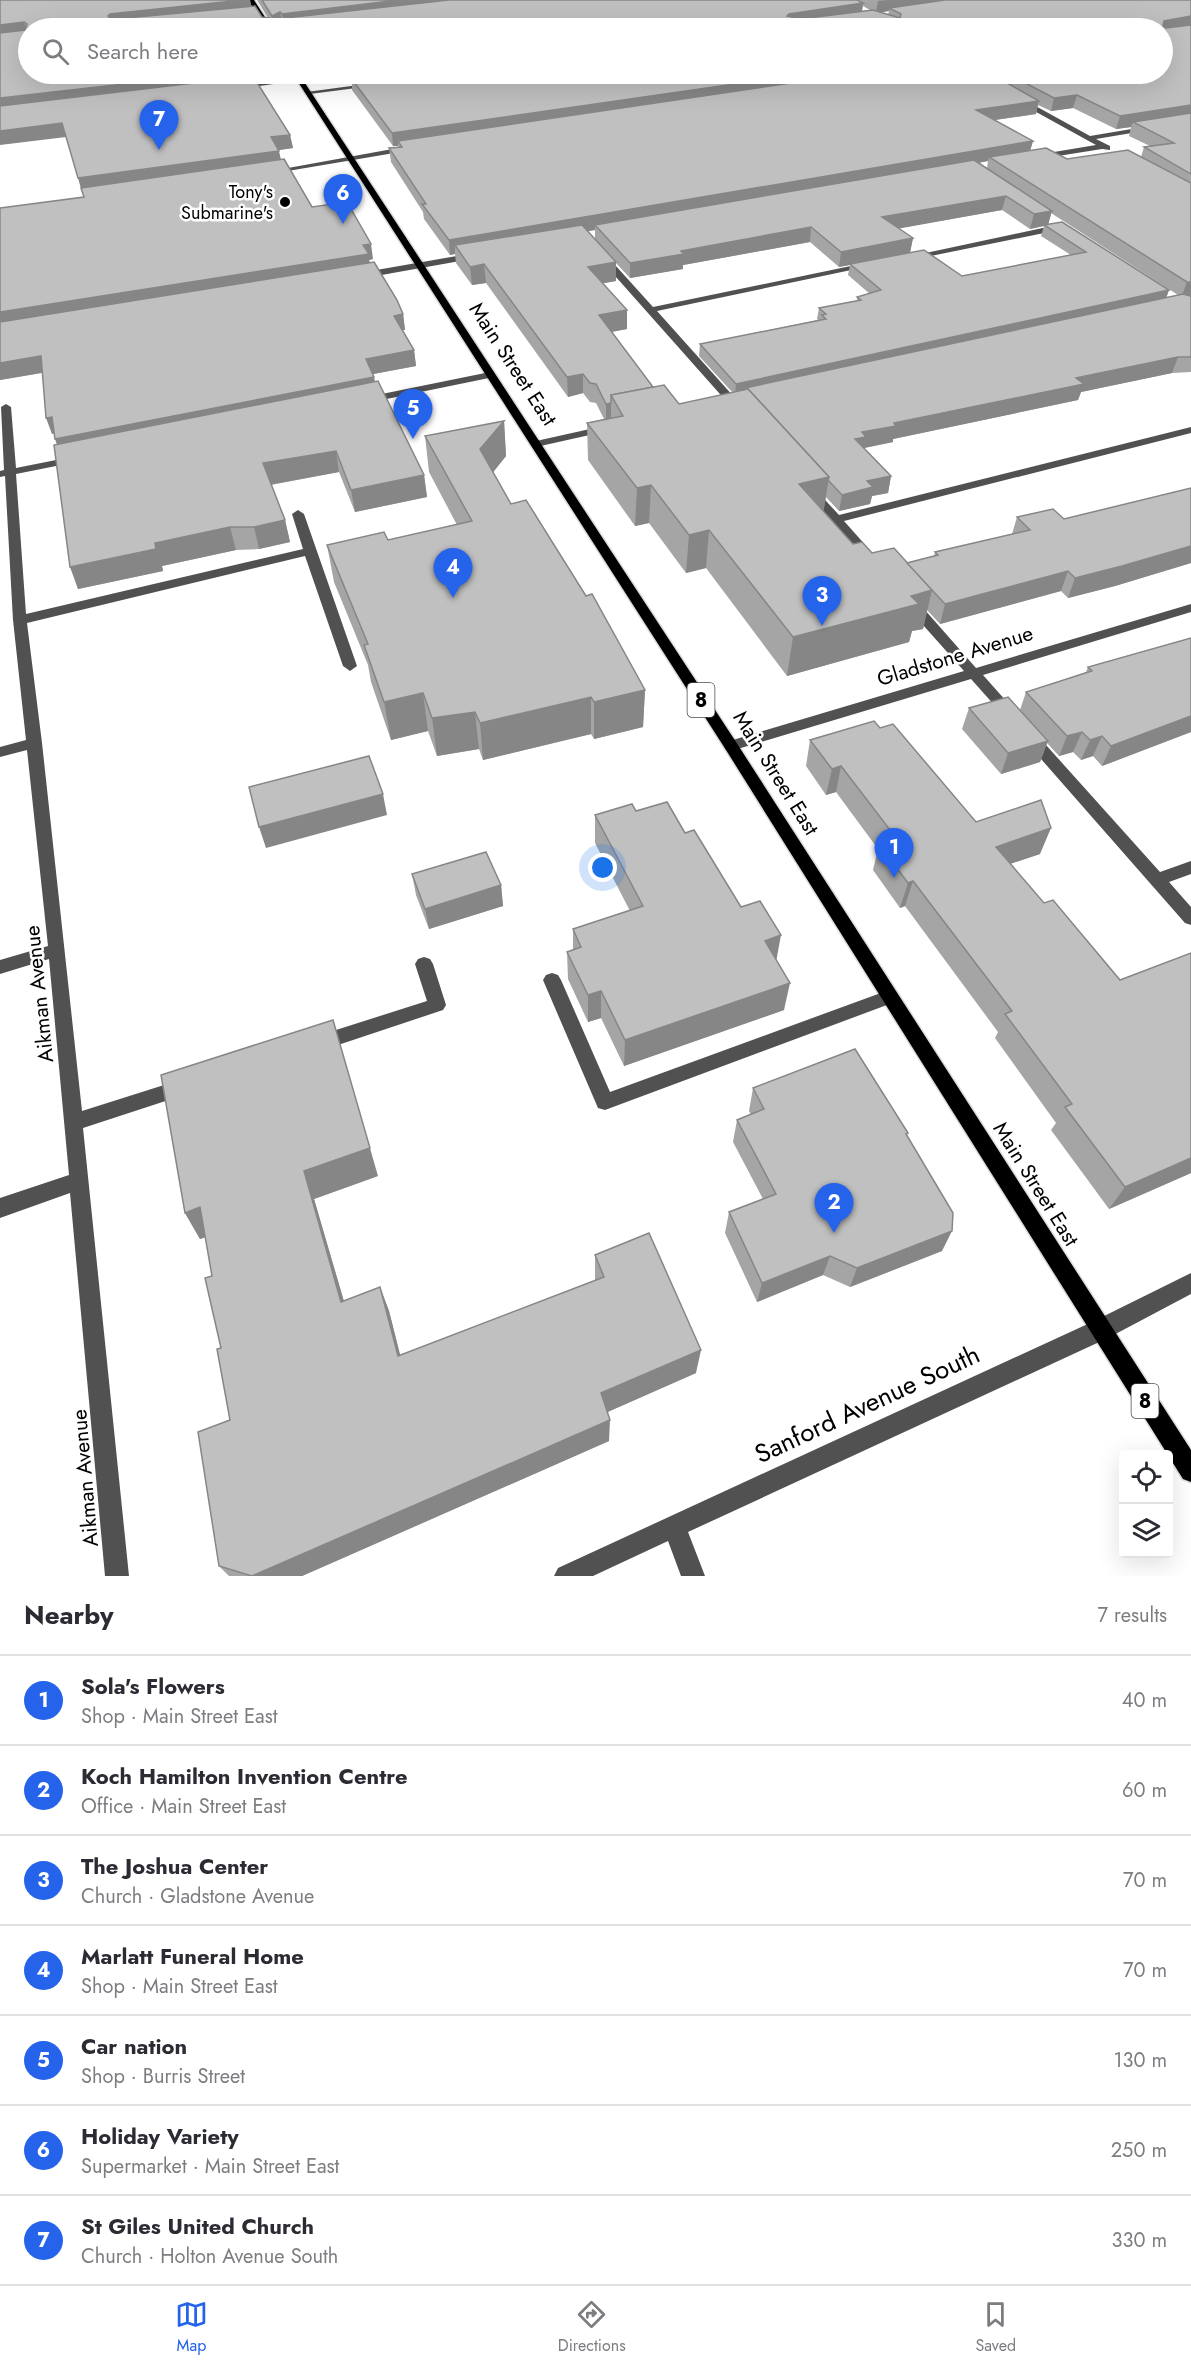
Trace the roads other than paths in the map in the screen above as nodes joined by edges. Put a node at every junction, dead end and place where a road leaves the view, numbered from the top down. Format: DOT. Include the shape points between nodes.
graph roads {
  1 [pos="251,0"];
  2 [pos="259,12"];
  3 [pos="248,14"];
  4 [pos="262,18"];
  5 [pos="249,84"];
  6 [pos="304,84"];
  7 [pos="373,84"];
  8 [pos="230,87"];
  9 [pos="310,92"];
  10 [pos="1017,97"];
  11 [pos="1191,121"];
  12 [pos="1089,138"];
  13 [pos="1104,146"];
  14 [pos="414,148"];
  15 [pos="1114,152"];
  16 [pos="351,158"];
  17 [pos="1030,159"];
  18 [pos="263,172"];
  19 [pos="1051,220"];
  20 [pos="1061,227"];
  21 [pos="1071,233"];
  22 [pos="591,244"];
  23 [pos="484,254"];
  24 [pos="897,260"];
  25 [pos="885,262"];
  26 [pos="422,265"];
  27 [pos="348,278"];
  28 [pos="650,310"];
  29 [pos="490,375"];
  30 [pos="357,402"];
  31 [pos="6,408"];
  32 [pos="747,418"];
  33 [pos="623,425"];
  34 [pos="1191,430"];
  35 [pos="536,444"];
  36 [pos="92,456"];
  37 [pos="6,473"];
  38 [pos="799,477"];
  39 [pos="298,514"];
  40 [pos="836,519"];
  41 [pos="310,551"];
  42 [pos="879,567"];
  43 [pos="902,593"];
  44 [pos="1191,608"];
  45 [pos="21,620"];
  46 [pos="350,666"];
  47 [pos="973,673"];
  48 [pos="35,743"];
  49 [pos="730,746"];
  50 [pos="0,752"];
  51 [pos="1191,867"];
  52 [pos="1157,880"];
  53 [pos="1191,918"];
  54 [pos="57,950"];
  55 [pos="424,964"];
  56 [pos="0,967"];
  57 [pos="552,980"];
  58 [pos="890,997"];
  59 [pos="301,1049"];
  60 [pos="199,1082"];
  61 [pos="74,1122"];
  62 [pos="80,1180"];
  63 [pos="0,1208"];
  64 [pos="1191,1283"];
  65 [pos="1100,1330"];
  66 [pos="1191,1471"];
  67 [pos="674,1525"];
  68 [pos="117,1576"];
  69 [pos="566,1576"];
  70 [pos="693,1576"];
  1 -- 2 [label="main road"];
  2 -- 3 [label="street"];
  2 -- 4 [label="main road"];
  5 -- 8 [label="street"];
  6 -- 9 [label="main road, Main Street East / 8"];
  7 -- 9 [label="street"];
  9 -- 16 [label="main road, Main Street East / 8"];
  10 -- 12 [label="street"];
  11 -- 12 [label="street"];
  12 -- 13 [label="street"];
  13 -- 15 [label="street"];
  13 -- 17 [label="street"];
  14 -- 16 [label="street"];
  16 -- 18 [label="street"];
  16 -- 26 [label="main road, Main Street East / 8"];
  19 -- 20 [label="street"];
  20 -- 21 [label="street"];
  20 -- 24 [label="street"];
  22 -- 28 [label="street"];
  23 -- 26 [label="street"];
  25 -- 28 [label="street"];
  26 -- 27 [label="street"];
  26 -- 29 [label="main road, Main Street East / 8"];
  28 -- 32 [label="street"];
  29 -- 30 [label="street"];
  29 -- 35 [label="main road, Main Street East / 8"];
  31 -- 37 [label="street, Aikman Avenue"];
  33 -- 35 [label="street"];
  34 -- 40 [label="street"];
  35 -- 49 [label="main road, Main Street East / 8"];
  36 -- 37 [label="street"];
  37 -- 45 [label="street, Aikman Avenue"];
  38 -- 40 [label="street"];
  39 -- 41 [label="street"];
  40 -- 42 [label="street"];
  41 -- 45 [label="street"];
  41 -- 46 [label="street"];
  43 -- 47 [label="street"];
  44 -- 47 [label="street, Gladstone Avenue"];
  45 -- 48 [label="street, Aikman Avenue"];
  47 -- 49 [label="street, Gladstone Avenue"];
  47 -- 52 [label="street"];
  48 -- 50 [label="street"];
  48 -- 54 [label="street, Aikman Avenue"];
  49 -- 58 [label="main road, Main Street East / 8"];
  51 -- 52 [label="street"];
  52 -- 53 [label="street"];
  54 -- 56 [label="street"];
  54 -- 61 [label="street, Aikman Avenue"];
  55 -- 59 [label="street" via="437,1005"];
  57 -- 58 [label="street" via="605,1102"];
  58 -- 65 [label="main road, Main Street East / 8"];
  60 -- 61 [label="street"];
  61 -- 62 [label="street, Aikman Avenue"];
  62 -- 63 [label="street"];
  62 -- 68 [label="street, Aikman Avenue"];
  64 -- 65 [label="street, Sanford Avenue South"];
  65 -- 66 [label="main road, Main Street East / 8"];
  65 -- 67 [label="street, Sanford Avenue South"];
  67 -- 69 [label="street, Sanford Avenue South"];
  67 -- 70 [label="street"];
}
